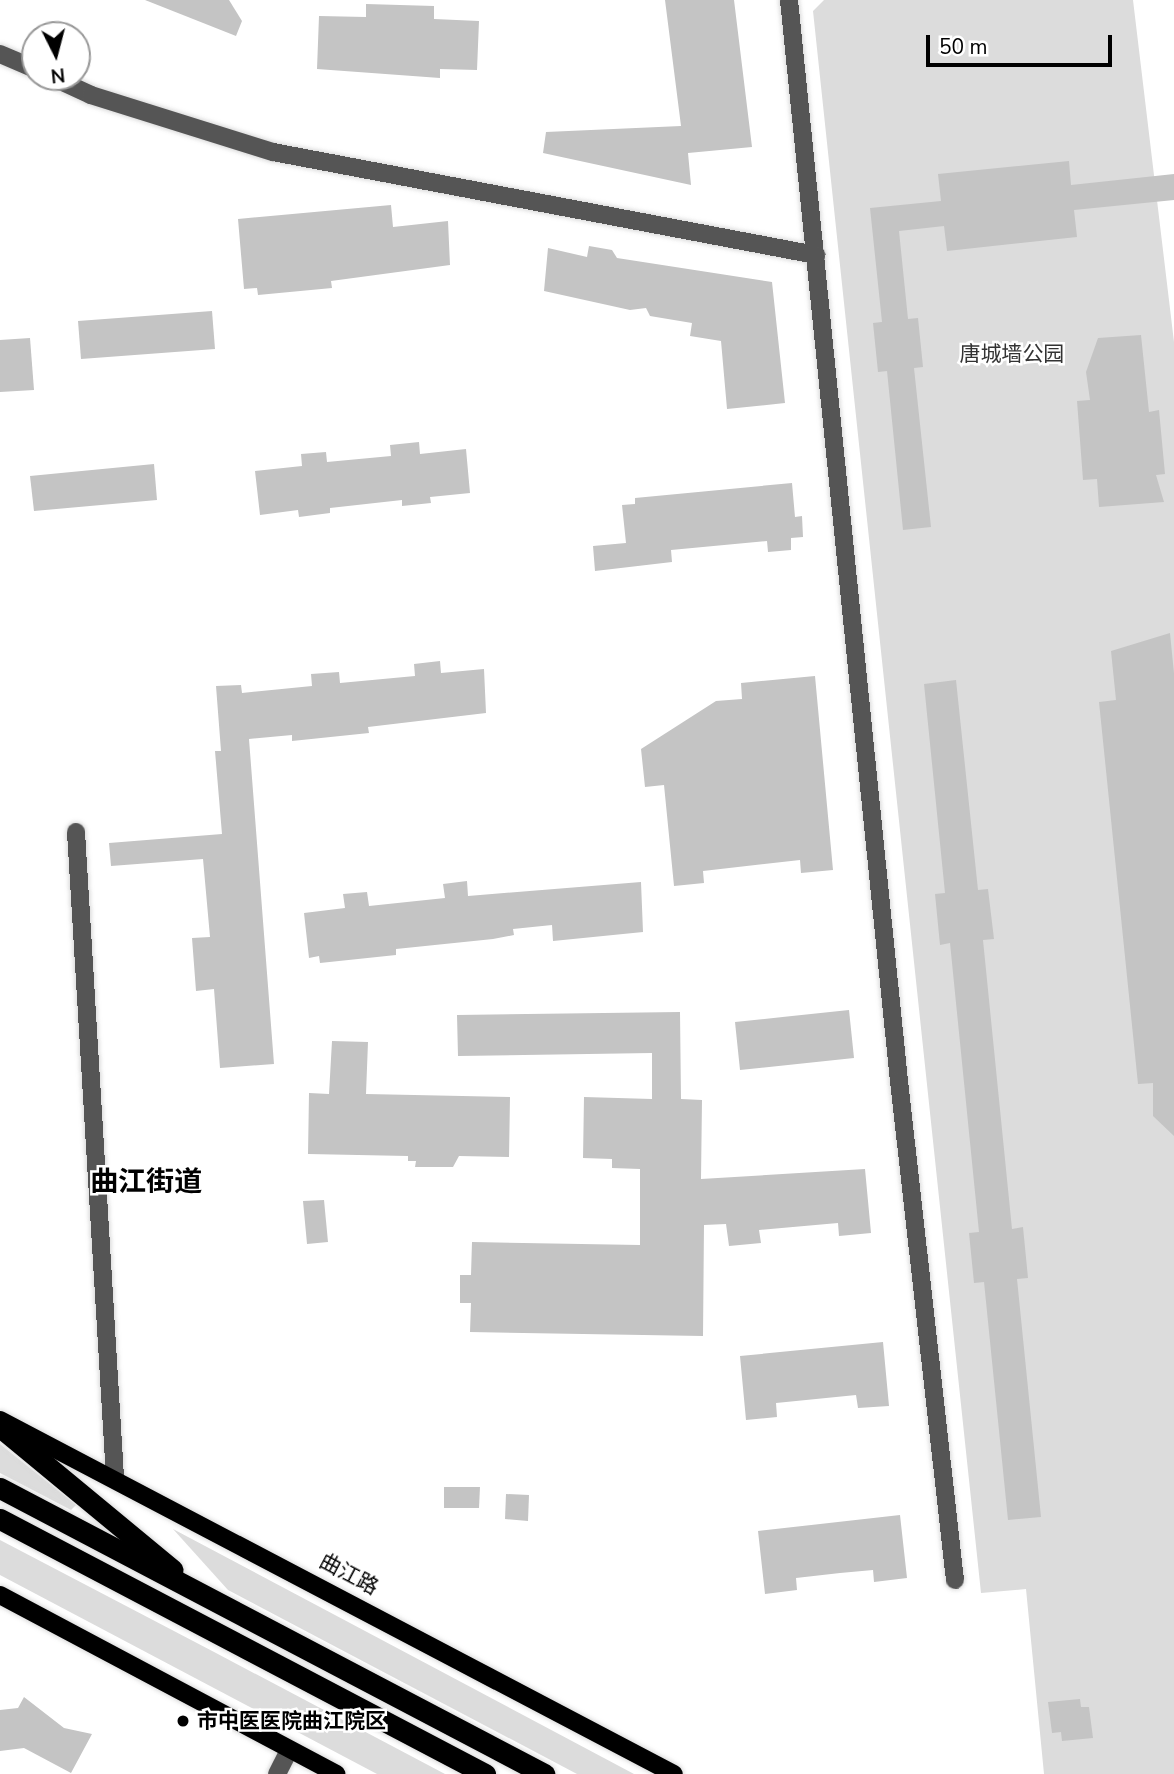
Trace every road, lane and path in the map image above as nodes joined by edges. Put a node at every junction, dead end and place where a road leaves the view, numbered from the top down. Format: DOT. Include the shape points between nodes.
graph roads {
  1 [pos="789,0"];
  2 [pos="0,54"];
  3 [pos="21,63"];
  4 [pos="82,91"];
  5 [pos="816,255"];
  6 [pos="76,832"];
  7 [pos="0,1420"];
  8 [pos="0,1427"];
  9 [pos="115,1477"];
  10 [pos="0,1488"];
  11 [pos="0,1519"];
  12 [pos="955,1580"];
  13 [pos="0,1595"];
  14 [pos="210,1600"];
  15 [pos="289,1750"];
  16 [pos="277,1774"];
  17 [pos="336,1774"];
  18 [pos="485,1774"];
  19 [pos="544,1774"];
  20 [pos="674,1774"];
  1 -- 5 [label="street"];
  2 -- 3 [label="street"];
  4 -- 5 [label="street" via="273,152"];
  5 -- 12 [label="street" via="899,1082"];
  6 -- 9 [label="street"];
  7 -- 9 [label="main road, 曲江路"];
  8 -- 14 [label="highway"];
  9 -- 20 [label="main road, 曲江路"];
  10 -- 14 [label="highway"];
  11 -- 18 [label="highway"];
  13 -- 15 [label="main road"];
  14 -- 19 [label="highway"];
  15 -- 16 [label="street"];
  15 -- 17 [label="main road"];
}
